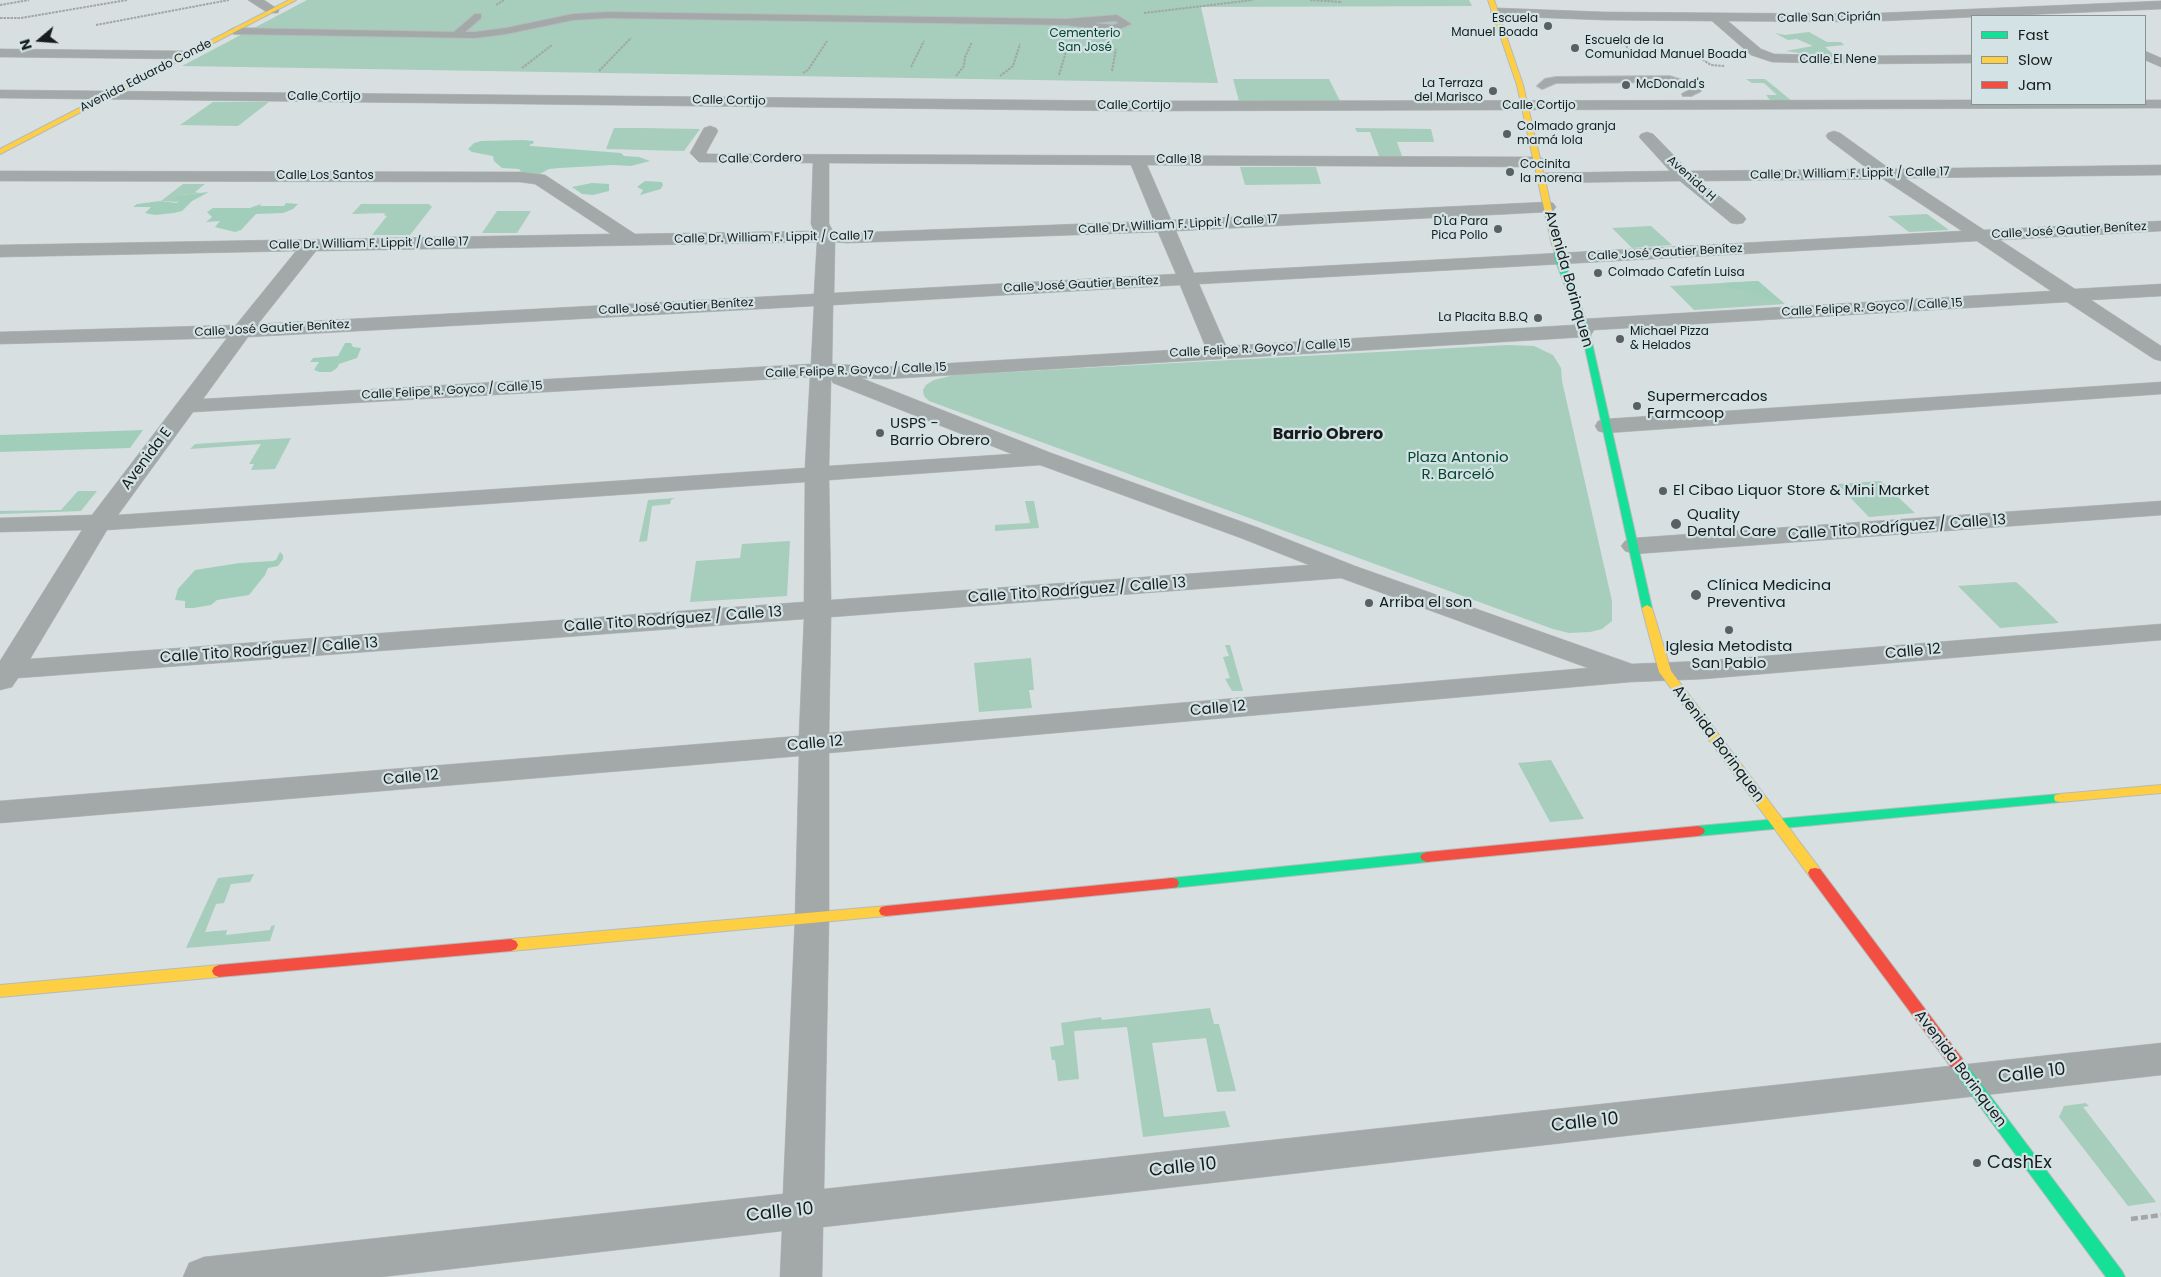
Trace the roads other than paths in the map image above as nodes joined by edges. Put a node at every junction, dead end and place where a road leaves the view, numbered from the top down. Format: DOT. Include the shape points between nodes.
graph roads {
  1 [pos="254,0"];
  2 [pos="293,0"];
  3 [pos="2034,0"];
  4 [pos="2161,5"];
  5 [pos="1494,6"];
  6 [pos="2051,9"];
  7 [pos="274,10"];
  8 [pos="2064,15"];
  9 [pos="478,16"];
  10 [pos="1717,18"];
  11 [pos="1119,19"];
  12 [pos="234,31"];
  13 [pos="456,34"];
  14 [pos="0,53"];
  15 [pos="187,55"];
  16 [pos="1971,59"];
  17 [pos="1542,86"];
  18 [pos="1694,93"];
  19 [pos="0,94"];
  20 [pos="106,96"];
  21 [pos="2146,104"];
  22 [pos="2161,104"];
  23 [pos="1971,105"];
  24 [pos="1525,106"];
  25 [pos="710,131"];
  26 [pos="1834,136"];
  27 [pos="1647,137"];
  28 [pos="3,149"];
  29 [pos="821,158"];
  30 [pos="1137,160"];
  31 [pos="1539,170"];
  32 [pos="2161,170"];
  33 [pos="1888,173"];
  34 [pos="0,176"];
  35 [pos="1684,176"];
  36 [pos="1547,208"];
  37 [pos="1737,219"];
  38 [pos="1166,226"];
  39 [pos="2161,226"];
  40 [pos="826,236"];
  41 [pos="1983,236"];
  42 [pos="632,240"];
  43 [pos="311,245"];
  44 [pos="0,251"];
  45 [pos="1559,259"];
  46 [pos="1188,280"];
  47 [pos="2161,290"];
  48 [pos="2073,296"];
  49 [pos="823,299"];
  50 [pos="1584,328"];
  51 [pos="242,331"];
  52 [pos="0,338"];
  53 [pos="1218,352"];
  54 [pos="2161,355"];
  55 [pos="821,370"];
  56 [pos="2161,388"];
  57 [pos="188,406"];
  58 [pos="1606,426"];
  59 [pos="1043,458"];
  60 [pos="818,474"];
  61 [pos="2161,508"];
  62 [pos="99,523"];
  63 [pos="0,525"];
  64 [pos="1634,546"];
  65 [pos="1346,571"];
  66 [pos="818,609"];
  67 [pos="2161,632"];
  68 [pos="1665,672"];
  69 [pos="1630,673"];
  70 [pos="3,674"];
  71 [pos="814,744"];
  72 [pos="2160,791"];
  73 [pos="0,812"];
  74 [pos="1777,823"];
  75 [pos="812,918"];
  76 [pos="0,991"];
  77 [pos="2161,1059"];
  78 [pos="1969,1081"];
  79 [pos="804,1210"];
  80 [pos="204,1277"];
  81 [pos="801,1277"];
  82 [pos="2116,1277"];
  1 -- 7 [label="street"];
  2 -- 7 [label="street, Avenida Eduardo Conde"];
  3 -- 6 [label="street"];
  4 -- 6 [label="street, Calle San Ciprián"];
  5 -- 10 [label="street, Calle San Ciprián" via="1604,16"];
  5 -- 24 [label="street, Avenida Borinquen"];
  6 -- 8 [label="street"];
  6 -- 10 [label="street, Calle San Ciprián" via="1857,18"];
  7 -- 12 [label="street, Avenida Eduardo Conde"];
  9 -- 13 [label="lane"];
  10 -- 16 [label="street, Calle El Nene" via="1756,52 1772,58"];
  11 -- 13 [label="lane" via="1069,22 584,15 506,31"];
  12 -- 13 [label="lane"];
  12 -- 15 [label="street, Avenida Eduardo Conde"];
  14 -- 15 [label="street"];
  15 -- 20 [label="street, Avenida Eduardo Conde"];
  17 -- 18 [label="lane" via="1556,80 1669,79 1686,83"];
  19 -- 20 [label="street, Calle Cortijo"];
  20 -- 24 [label="street, Calle Cortijo" via="1130,106"];
  20 -- 28 [label="street, Avenida Eduardo Conde"];
  21 -- 22 [label="street, Calle Cortijo"];
  23 -- 24 [label="street, Calle Cortijo"];
  24 -- 31 [label="street, Avenida Borinquen"];
  25 -- 29 [label="street, Calle Cordero" via="698,153 705,158"];
  26 -- 33 [label="street"];
  27 -- 35 [label="street, Avenida H"];
  29 -- 30 [label="street, Calle 18"];
  29 -- 40 [label="street" via="820,224"];
  30 -- 31 [label="street, Calle 18"];
  30 -- 38 [label="street"];
  31 -- 35 [label="street, Calle Dr. William F. Lippit / Calle 17"];
  31 -- 36 [label="street, Avenida Borinquen"];
  32 -- 33 [label="street, Calle Dr. William F. Lippit / Calle 17"];
  33 -- 35 [label="street, Calle Dr. William F. Lippit / Calle 17"];
  33 -- 41 [label="street"];
  34 -- 42 [label="street, Calle Los Santos" via="520,177 539,179"];
  35 -- 37 [label="street, Avenida H"];
  36 -- 38 [label="street, Calle Dr. William F. Lippit / Calle 17"];
  36 -- 45 [label="street, Avenida Borinquen"];
  38 -- 40 [label="street, Calle Dr. William F. Lippit / Calle 17" via="847,238"];
  38 -- 46 [label="street"];
  39 -- 41 [label="street, Calle José Gautier Benítez"];
  40 -- 42 [label="street, Calle Dr. William F. Lippit / Calle 17"];
  40 -- 49 [label="street"];
  41 -- 45 [label="street, Calle José Gautier Benítez"];
  41 -- 48 [label="street"];
  42 -- 43 [label="street, Calle Dr. William F. Lippit / Calle 17"];
  43 -- 44 [label="street, Calle Dr. William F. Lippit / Calle 17"];
  43 -- 51 [label="street, Avenida E"];
  45 -- 46 [label="street, Calle José Gautier Benítez"];
  45 -- 50 [label="street, Avenida Borinquen"];
  46 -- 49 [label="street, Calle José Gautier Benítez"];
  46 -- 53 [label="street"];
  47 -- 48 [label="street, Calle Felipe R. Goyco / Calle 15"];
  48 -- 50 [label="street, Calle Felipe R. Goyco / Calle 15"];
  48 -- 54 [label="street"];
  49 -- 51 [label="street, Calle José Gautier Benítez"];
  49 -- 55 [label="street"];
  50 -- 53 [label="street, Calle Felipe R. Goyco / Calle 15"];
  50 -- 58 [label="street, Avenida Borinquen"];
  51 -- 52 [label="street, Calle José Gautier Benítez"];
  51 -- 57 [label="street, Avenida E"];
  53 -- 55 [label="street, Calle Felipe R. Goyco / Calle 15" via="886,372"];
  55 -- 57 [label="street, Calle Felipe R. Goyco / Calle 15"];
  55 -- 59 [label="street"];
  55 -- 60 [label="street"];
  56 -- 58 [label="street"];
  57 -- 62 [label="street, Avenida E"];
  58 -- 64 [label="street, Avenida Borinquen"];
  59 -- 60 [label="street"];
  59 -- 65 [label="street"];
  60 -- 62 [label="street"];
  60 -- 66 [label="street"];
  61 -- 64 [label="street, Calle Tito Rodríguez / Calle 13"];
  62 -- 63 [label="street"];
  62 -- 70 [label="street, Avenida E"];
  64 -- 68 [label="street, Avenida Borinquen" via="1644,599"];
  65 -- 66 [label="street, Calle Tito Rodríguez / Calle 13"];
  65 -- 69 [label="street"];
  66 -- 70 [label="street, Calle Tito Rodríguez / Calle 13"];
  66 -- 71 [label="street"];
  67 -- 68 [label="street, Calle 12"];
  68 -- 69 [label="street, Calle 12"];
  68 -- 74 [label="street, Avenida Borinquen"];
  69 -- 71 [label="street, Calle 12"];
  71 -- 73 [label="street, Calle 12"];
  71 -- 75 [label="street"];
  72 -- 74 [label="street"];
  74 -- 75 [label="street"];
  74 -- 78 [label="street, Avenida Borinquen"];
  75 -- 76 [label="street"];
  75 -- 79 [label="street"];
  77 -- 78 [label="street, Calle 10"];
  78 -- 79 [label="street, Calle 10"];
  78 -- 82 [label="street, Avenida Borinquen"];
  79 -- 80 [label="street, Calle 10"];
  79 -- 81 [label="street"];
}
